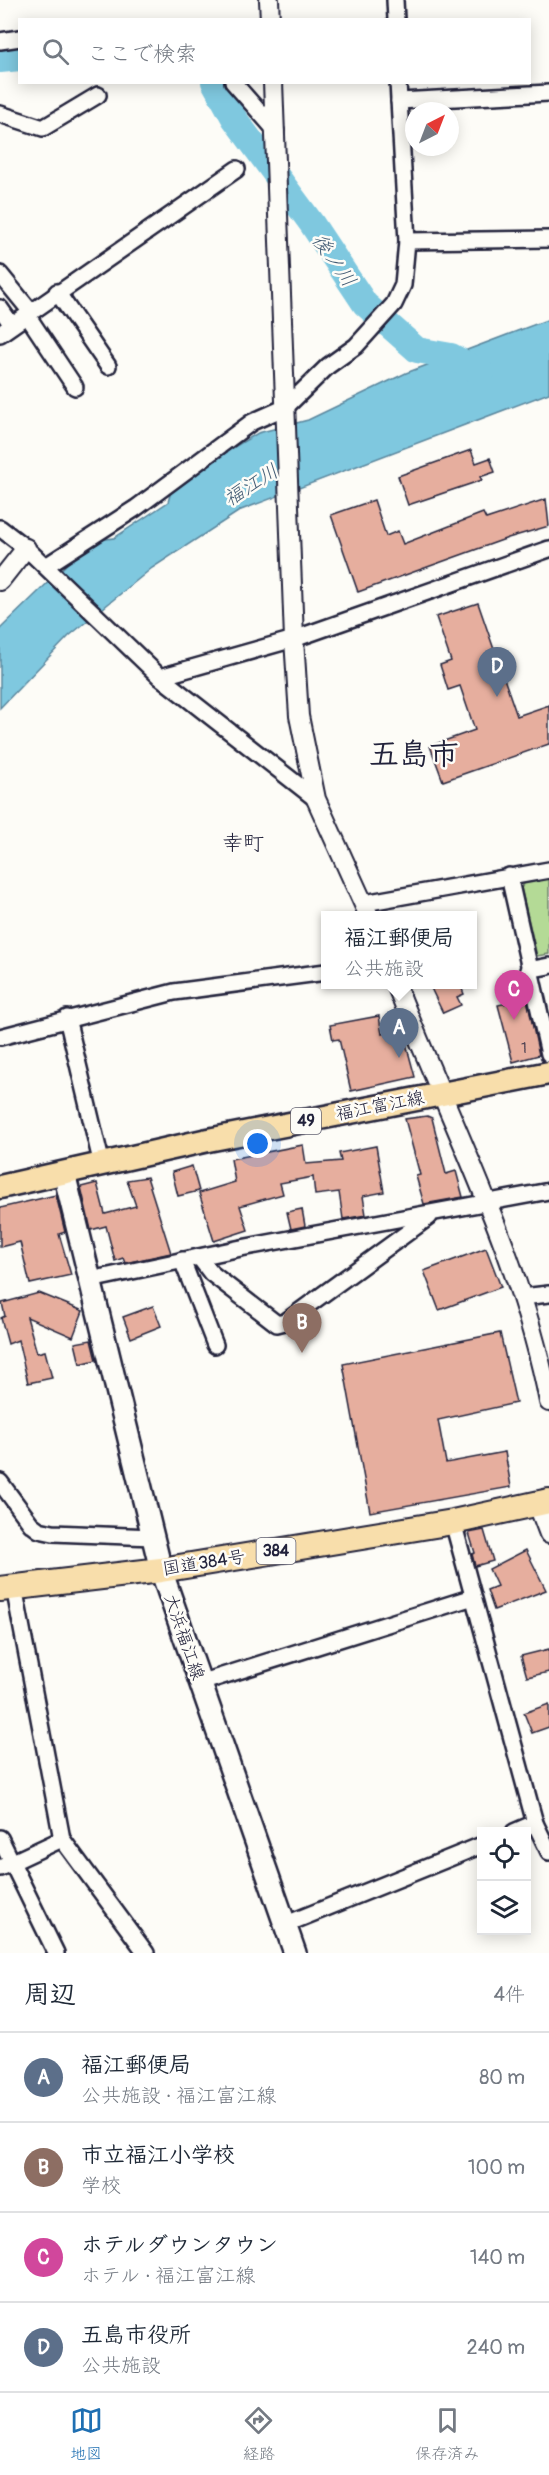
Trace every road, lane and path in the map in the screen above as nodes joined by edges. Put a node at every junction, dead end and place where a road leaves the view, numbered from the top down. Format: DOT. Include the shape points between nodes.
graph roads {
  1 [pos="269,0"];
  2 [pos="395,0"];
  3 [pos="270,18"];
  4 [pos="396,18"];
  5 [pos="18,38"];
  6 [pos="0,40"];
  7 [pos="235,84"];
  8 [pos="273,84"];
  9 [pos="398,84"];
  10 [pos="549,93"];
  11 [pos="98,95"];
  12 [pos="399,101"];
  13 [pos="0,114"];
  14 [pos="276,131"];
  15 [pos="237,169"];
  16 [pos="549,239"];
  17 [pos="407,242"];
  18 [pos="0,274"];
  19 [pos="57,292"];
  20 [pos="0,308"];
  21 [pos="29,313"];
  22 [pos="6,329"];
  23 [pos="108,366"];
  24 [pos="75,387"];
  25 [pos="286,407"];
  26 [pos="0,528"];
  27 [pos="26,548"];
  28 [pos="549,549"];
  29 [pos="46,566"];
  30 [pos="0,581"];
  31 [pos="294,639"];
  32 [pos="160,677"];
  33 [pos="316,799"];
  34 [pos="549,870"];
  35 [pos="509,876"];
  36 [pos="367,909"];
  37 [pos="549,966"];
  38 [pos="528,970"];
  39 [pos="321,973"];
  40 [pos="398,989"];
  41 [pos="67,1018"];
  42 [pos="0,1037"];
  43 [pos="549,1054"];
  44 [pos="549,1073"];
  45 [pos="441,1094"];
  46 [pos="102,1165"];
  47 [pos="64,1173"];
  48 [pos="0,1188"];
  49 [pos="549,1191"];
  50 [pos="487,1203"];
  51 [pos="434,1213"];
  52 [pos="199,1257"];
  53 [pos="182,1260"];
  54 [pos="90,1280"];
  55 [pos="549,1294"];
  56 [pos="522,1297"];
  57 [pos="215,1345"];
  58 [pos="549,1402"];
  59 [pos="0,1482"];
  60 [pos="544,1503"];
  61 [pos="453,1522"];
  62 [pos="549,1534"];
  63 [pos="153,1537"];
  64 [pos="161,1570"];
  65 [pos="7,1588"];
  66 [pos="473,1597"];
  67 [pos="200,1683"];
  68 [pos="535,1823"];
  69 [pos="526,1827"];
  70 [pos="0,1838"];
  71 [pos="62,1839"];
  72 [pos="477,1847"];
  73 [pos="549,1852"];
  74 [pos="6,1865"];
  75 [pos="284,1925"];
  76 [pos="56,1953"];
  77 [pos="146,1953"];
  78 [pos="295,1953"];
  1 -- 3 [label="street"];
  2 -- 4 [label="street"];
  5 -- 6 [label="street"];
  7 -- 14 [label="street"];
  8 -- 14 [label="street"];
  9 -- 12 [label="street"];
  10 -- 12 [label="street"];
  11 -- 13 [label="street" via="44,128"];
  12 -- 17 [label="street"];
  14 -- 25 [label="street"];
  15 -- 19 [label="street"];
  16 -- 17 [label="street"];
  17 -- 25 [label="street" via="404,285 394,304 356,346 328,366"];
  18 -- 21 [label="street"];
  19 -- 21 [label="street"];
  19 -- 23 [label="street"];
  20 -- 22 [label="street"];
  21 -- 22 [label="street"];
  21 -- 24 [label="street"];
  25 -- 29 [label="street" via="252,422 136,508"];
  25 -- 31 [label="street"];
  26 -- 27 [label="street"];
  27 -- 29 [label="street"];
  27 -- 30 [label="street"];
  28 -- 31 [label="street"];
  29 -- 32 [label="street"];
  31 -- 32 [label="street"];
  31 -- 33 [label="street" via="299,716"];
  32 -- 33 [label="street"];
  33 -- 36 [label="street"];
  34 -- 35 [label="street"];
  35 -- 36 [label="street"];
  35 -- 38 [label="street"];
  37 -- 38 [label="street"];
  38 -- 43 [label="street"];
  39 -- 41 [label="street" via="174,992"];
  40 -- 45 [label="street"];
  41 -- 42 [label="street"];
  41 -- 46 [label="street"];
  44 -- 45 [label="main road, 福江富江線 / 49"];
  45 -- 46 [label="main road, 福江富江線 / 49"];
  45 -- 50 [label="street"];
  46 -- 47 [label="main road, 福江富江線 / 49"];
  47 -- 48 [label="main road, 福江富江線 / 49"];
  47 -- 54 [label="main road, 大浜福江線"];
  49 -- 50 [label="street"];
  50 -- 51 [label="street"];
  50 -- 56 [label="street"];
  51 -- 52 [label="street"];
  51 -- 52 [label="street" via="277,1324 211,1273"];
  52 -- 53 [label="street"];
  53 -- 54 [label="street"];
  53 -- 57 [label="street"];
  54 -- 63 [label="main road, 大浜福江線"];
  55 -- 56 [label="street"];
  56 -- 58 [label="street"];
  59 -- 63 [label="street" via="39,1530"];
  60 -- 61 [label="highway, 国道384号 / 384"];
  60 -- 62 [label="street"];
  61 -- 64 [label="highway, 国道384号 / 384"];
  61 -- 66 [label="street"];
  63 -- 64 [label="main road, 大浜福江線"];
  64 -- 65 [label="highway, 国道384号 / 384"];
  64 -- 67 [label="main road, 大浜福江線"];
  65 -- 71 [label="street"];
  66 -- 67 [label="street"];
  66 -- 68 [label="street"];
  67 -- 75 [label="main road, 大浜福江線"];
  68 -- 69 [label="street"];
  68 -- 73 [label="street"];
  70 -- 74 [label="street"];
  71 -- 74 [label="street"];
  71 -- 77 [label="street"];
  72 -- 75 [label="street"];
  74 -- 76 [label="street"];
  75 -- 78 [label="main road, 大浜福江線"];
}
